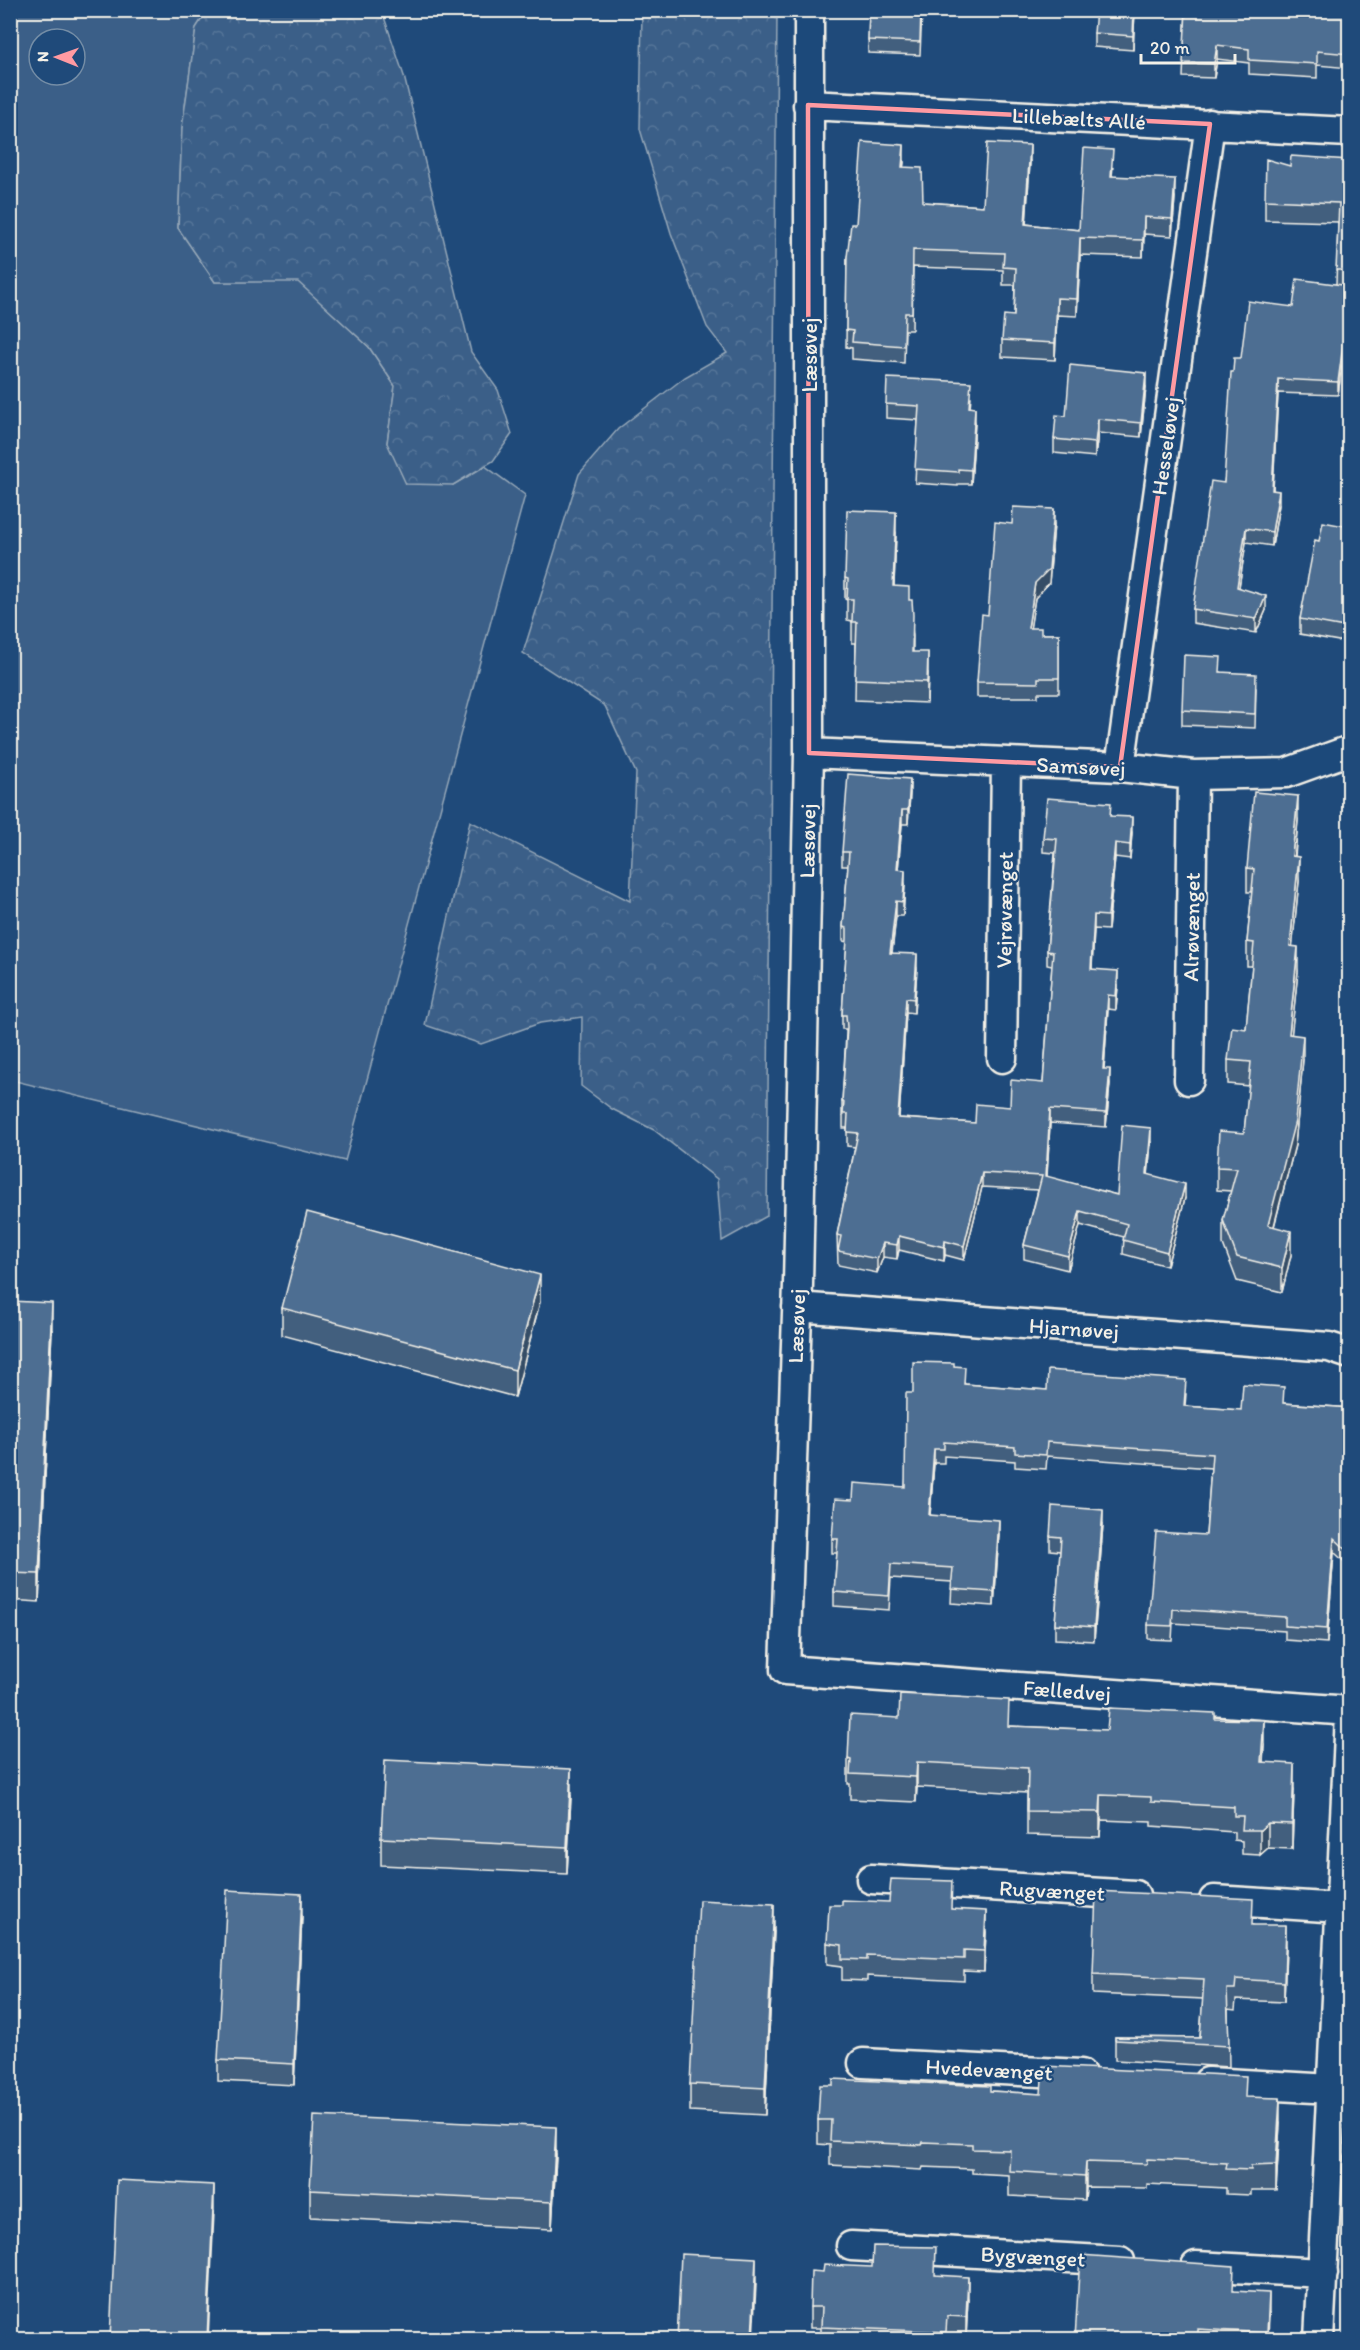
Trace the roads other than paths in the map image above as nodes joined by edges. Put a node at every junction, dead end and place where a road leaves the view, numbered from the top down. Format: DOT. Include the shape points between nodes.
graph roads {
  1 [pos="808,10"];
  2 [pos="808,105"];
  3 [pos="1210,124"];
  4 [pos="1350,132"];
  5 [pos="1350,750"];
  6 [pos="809,753"];
  7 [pos="1006,762"];
  8 [pos="1120,767"];
  9 [pos="1193,775"];
  10 [pos="1002,1058"];
  11 [pos="1189,1080"];
  12 [pos="797,1307"];
  13 [pos="1350,1354"];
  14 [pos="785,1670"];
  15 [pos="1350,1711"];
  16 [pos="1350,1716"];
  17 [pos="871,1880"];
  18 [pos="1341,1908"];
  19 [pos="863,2062"];
  20 [pos="1107,2076"];
  21 [pos="1178,2080"];
  22 [pos="1332,2089"];
  23 [pos="851,2246"];
  24 [pos="1323,2273"];
  25 [pos="1319,2340"];
  1 -- 2 [label="street, Læsøvej"];
  2 -- 3 [label="street, Lillebælts Allé"];
  2 -- 6 [label="street, Læsøvej"];
  3 -- 4 [label="street, Lillebælts Allé"];
  3 -- 8 [label="street, Hesseløvej"];
  5 -- 9 [label="street, Samsøvej" via="1286,773"];
  6 -- 7 [label="street, Samsøvej"];
  6 -- 12 [label="street, Læsøvej"];
  7 -- 8 [label="street, Samsøvej"];
  7 -- 10 [label="street, Vejrøvænget"];
  8 -- 9 [label="street, Samsøvej"];
  9 -- 11 [label="street, Alrøvænget"];
  12 -- 13 [label="street, Hjarnøvej" via="1329,1347"];
  12 -- 14 [label="street, Læsøvej"];
  14 -- 15 [label="street, Fælledvej"];
  16 -- 18 [label="street"];
  17 -- 18 [label="street, Rugvænget"];
  18 -- 22 [label="street"];
  19 -- 20 [label="street, Hvedevænget"];
  21 -- 22 [label="street"];
  22 -- 24 [label="street"];
  23 -- 24 [label="street, Bygvænget"];
  24 -- 25 [label="street"];
}
